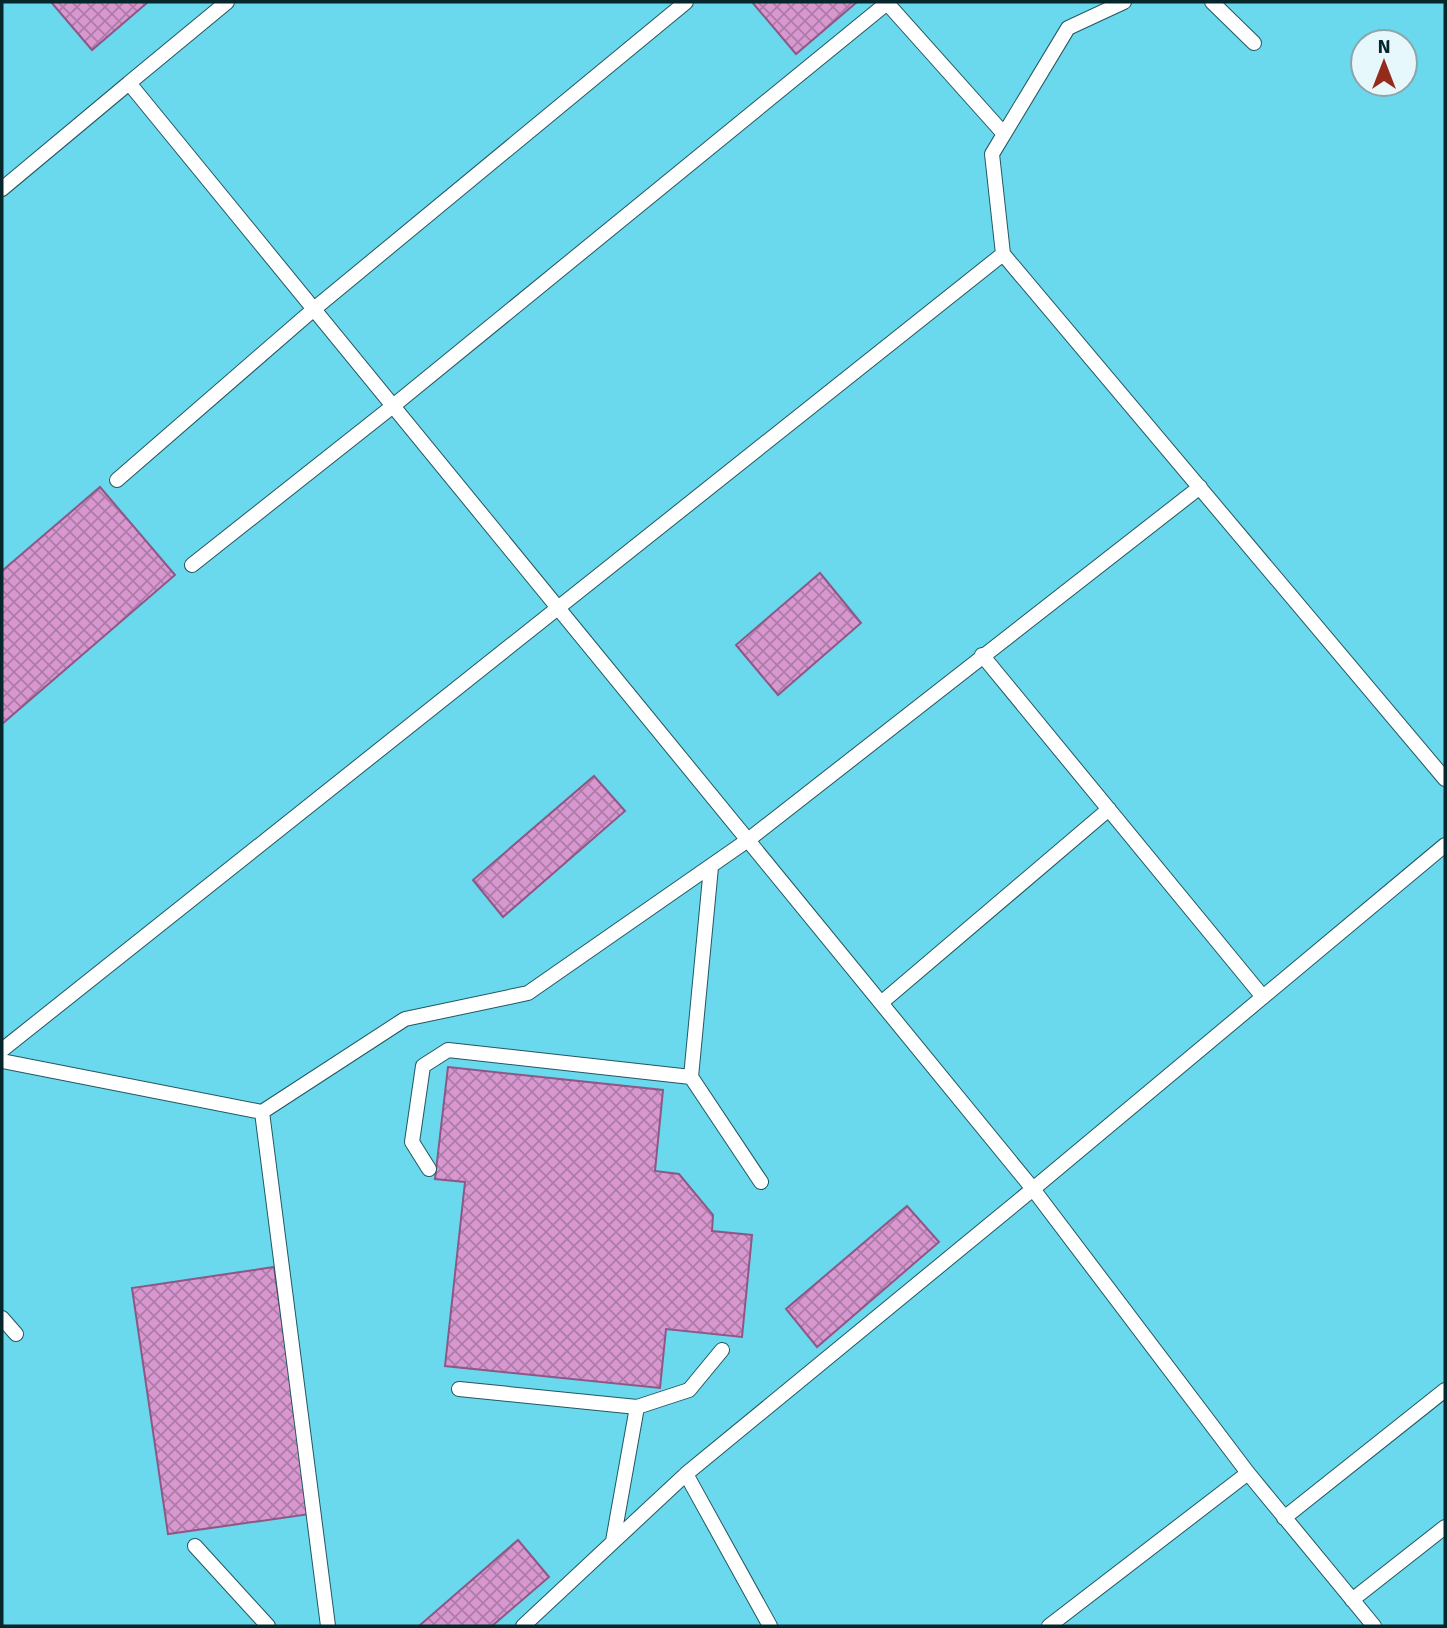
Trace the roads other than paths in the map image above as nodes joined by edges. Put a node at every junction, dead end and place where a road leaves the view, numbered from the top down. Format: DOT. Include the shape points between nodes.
graph roads {
  1 [pos="227,2"];
  2 [pos="686,2"];
  3 [pos="1124,2"];
  4 [pos="1212,2"];
  5 [pos="1254,43"];
  6 [pos="129,83"];
  7 [pos="1004,134"];
  8 [pos="2,189"];
  9 [pos="1003,254"];
  10 [pos="314,309"];
  11 [pos="393,406"];
  12 [pos="117,480"];
  13 [pos="1200,487"];
  14 [pos="192,565"];
  15 [pos="558,607"];
  16 [pos="982,655"];
  17 [pos="1445,779"];
  18 [pos="1109,809"];
  19 [pos="748,840"];
  20 [pos="1445,845"];
  21 [pos="711,867"];
  22 [pos="1263,997"];
  23 [pos="881,1003"];
  24 [pos="2,1050"];
  25 [pos="2,1060"];
  26 [pos="691,1077"];
  27 [pos="262,1112"];
  28 [pos="429,1169"];
  29 [pos="761,1182"];
  30 [pos="1033,1189"];
  31 [pos="2,1318"];
  32 [pos="16,1334"];
  33 [pos="722,1350"];
  34 [pos="458,1389"];
  35 [pos="1445,1390"];
  36 [pos="637,1407"];
  37 [pos="1248,1473"];
  38 [pos="686,1474"];
  39 [pos="1284,1518"];
  40 [pos="1445,1527"];
  41 [pos="613,1541"];
  42 [pos="195,1546"];
  43 [pos="1352,1600"];
  44 [pos="268,1626"];
  45 [pos="328,1626"];
  46 [pos="523,1626"];
  47 [pos="770,1626"];
  48 [pos="1049,1626"];
  49 [pos="1374,1626"];
  1 -- 6 [label="lane"];
  2 -- 10 [label="lane"];
  3 -- 7 [label="lane" via="1068,28"];
  4 -- 5 [label="lane"];
  6 -- 8 [label="lane"];
  6 -- 10 [label="lane"];
  7 -- 9 [label="lane" via="992,154"];
  7 -- 11 [label="lane" via="887,3"];
  9 -- 13 [label="lane"];
  9 -- 15 [label="lane"];
  10 -- 11 [label="lane"];
  10 -- 12 [label="lane"];
  11 -- 14 [label="lane"];
  11 -- 15 [label="lane"];
  13 -- 16 [label="lane"];
  13 -- 17 [label="lane"];
  15 -- 19 [label="lane"];
  15 -- 24 [label="lane"];
  16 -- 18 [label="lane"];
  16 -- 19 [label="lane"];
  18 -- 22 [label="lane"];
  18 -- 23 [label="lane"];
  19 -- 21 [label="lane"];
  19 -- 23 [label="lane"];
  20 -- 22 [label="lane"];
  21 -- 26 [label="lane"];
  21 -- 27 [label="lane" via="528,993 405,1019"];
  22 -- 30 [label="lane"];
  23 -- 30 [label="lane"];
  25 -- 27 [label="lane"];
  26 -- 28 [label="lane" via="448,1051 423,1066 412,1142"];
  26 -- 29 [label="lane"];
  27 -- 45 [label="lane"];
  30 -- 37 [label="lane"];
  30 -- 38 [label="lane"];
  31 -- 32 [label="lane"];
  33 -- 36 [label="lane" via="688,1390"];
  34 -- 36 [label="lane"];
  35 -- 39 [label="lane"];
  36 -- 41 [label="lane"];
  37 -- 39 [label="lane"];
  37 -- 48 [label="lane"];
  38 -- 41 [label="lane"];
  38 -- 47 [label="lane"];
  39 -- 43 [label="lane"];
  40 -- 43 [label="lane"];
  41 -- 46 [label="lane"];
  42 -- 44 [label="lane"];
  43 -- 49 [label="lane"];
}
